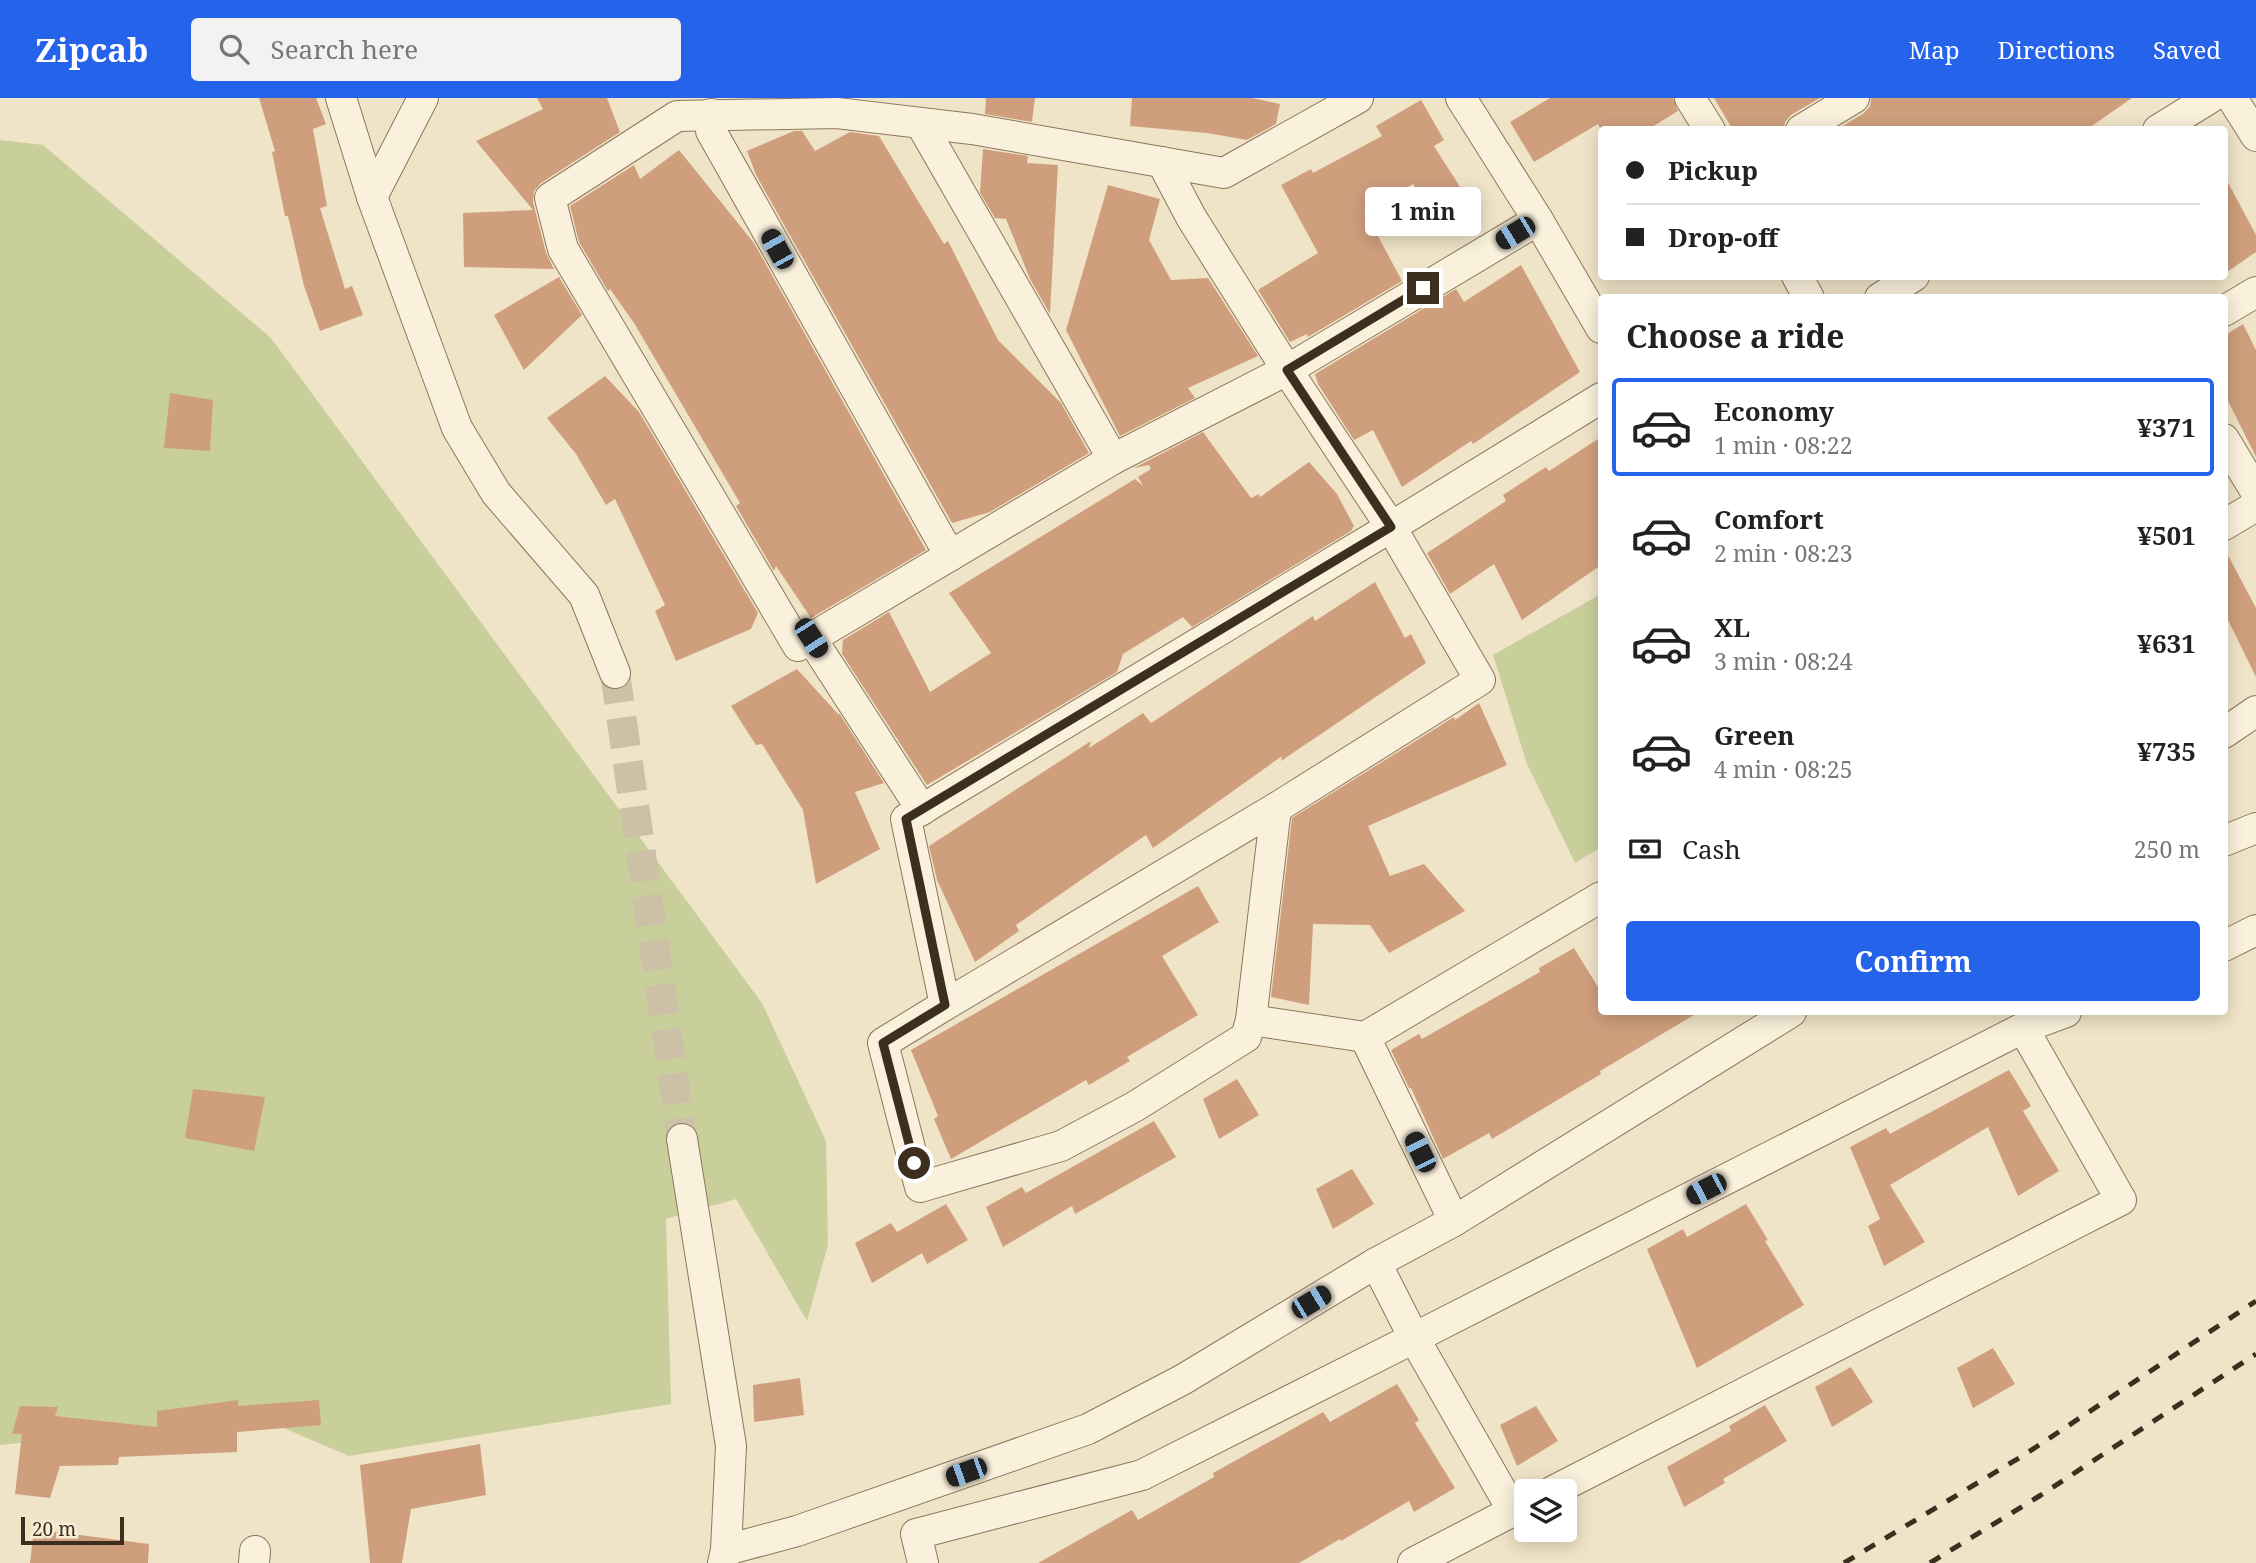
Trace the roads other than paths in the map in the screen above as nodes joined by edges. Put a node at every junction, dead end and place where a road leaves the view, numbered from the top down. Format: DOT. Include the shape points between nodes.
graph roads {
  1 [pos="341,98"];
  2 [pos="423,98"];
  3 [pos="1358,98"];
  4 [pos="1461,98"];
  5 [pos="1690,98"];
  6 [pos="1854,98"];
  7 [pos="2210,98"];
  8 [pos="2232,98"];
  9 [pos="711,114"];
  10 [pos="920,124"];
  11 [pos="1708,126"];
  12 [pos="1808,126"];
  13 [pos="2164,126"];
  14 [pos="2256,136"];
  15 [pos="1162,162"];
  16 [pos="372,197"];
  17 [pos="1538,220"];
  18 [pos="1908,280"];
  19 [pos="2256,292"];
  20 [pos="1886,294"];
  21 [pos="2228,310"];
  22 [pos="1598,323"];
  23 [pos="1287,370"];
  24 [pos="1598,400"];
  25 [pos="2228,446"];
  26 [pos="1113,459"];
  27 [pos="2256,492"];
  28 [pos="2256,506"];
  29 [pos="2228,523"];
  30 [pos="1391,527"];
  31 [pos="950,556"];
  32 [pos="811,638"];
  33 [pos="615,673"];
  34 [pos="2256,711"];
  35 [pos="2228,730"];
  36 [pos="1276,808"];
  37 [pos="922,810"];
  38 [pos="2256,828"];
  39 [pos="2228,839"];
  40 [pos="1598,899"];
  41 [pos="2256,930"];
  42 [pos="2228,944"];
  43 [pos="945,1005"];
  44 [pos="1786,1015"];
  45 [pos="2058,1015"];
  46 [pos="1251,1020"];
  47 [pos="2023,1028"];
  48 [pos="1365,1037"];
  49 [pos="682,1139"];
  50 [pos="1454,1221"];
  51 [pos="1376,1263"];
  52 [pos="1415,1338"];
  53 [pos="1576,1479"];
  54 [pos="1514,1498"];
  55 [pos="1514,1511"];
  56 [pos="724,1556"];
  57 [pos="923,1563"];
  58 [pos="1413,1563"];
  1 -- 16 [label="street"];
  2 -- 16 [label="street"];
  3 -- 15 [label="street" via="1224,173"];
  4 -- 17 [label="street"];
  5 -- 11 [label="street"];
  6 -- 12 [label="street"];
  7 -- 13 [label="street"];
  8 -- 14 [label="street"];
  9 -- 10 [label="street" via="837,113"];
  9 -- 31 [label="street" via="711,131"];
  9 -- 32 [label="street" via="677,116 550,198 563,249 798,646"];
  10 -- 15 [label="street"];
  10 -- 26 [label="street"];
  15 -- 23 [label="street"];
  16 -- 33 [label="street" via="457,428 496,493 584,595"];
  17 -- 22 [label="street"];
  17 -- 23 [label="street"];
  18 -- 20 [label="street"];
  19 -- 21 [label="street"];
  23 -- 26 [label="street"];
  23 -- 30 [label="street"];
  24 -- 30 [label="street"];
  25 -- 27 [label="street"];
  26 -- 31 [label="street"];
  28 -- 29 [label="street"];
  30 -- 36 [label="street" via="1480,680"];
  30 -- 37 [label="street"];
  31 -- 32 [label="street"];
  32 -- 37 [label="street"];
  34 -- 35 [label="street"];
  36 -- 43 [label="street"];
  36 -- 46 [label="street"];
  37 -- 43 [label="street" via="906,819"];
  38 -- 39 [label="street"];
  40 -- 48 [label="street"];
  41 -- 42 [label="street"];
  43 -- 46 [label="street" via="883,1043 920,1187 1061,1146 1246,1037"];
  44 -- 50 [label="street"];
  45 -- 47 [label="street"];
  46 -- 48 [label="street"];
  47 -- 52 [label="street"];
  47 -- 53 [label="street" via="2121,1200"];
  48 -- 50 [label="street"];
  49 -- 56 [label="street" via="731,1446"];
  50 -- 51 [label="street"];
  51 -- 52 [label="street"];
  51 -- 56 [label="street" via="1182,1380 1088,1429"];
  52 -- 54 [label="street"];
  52 -- 57 [label="street" via="1142,1475 916,1534"];
  55 -- 58 [label="street"];
}
